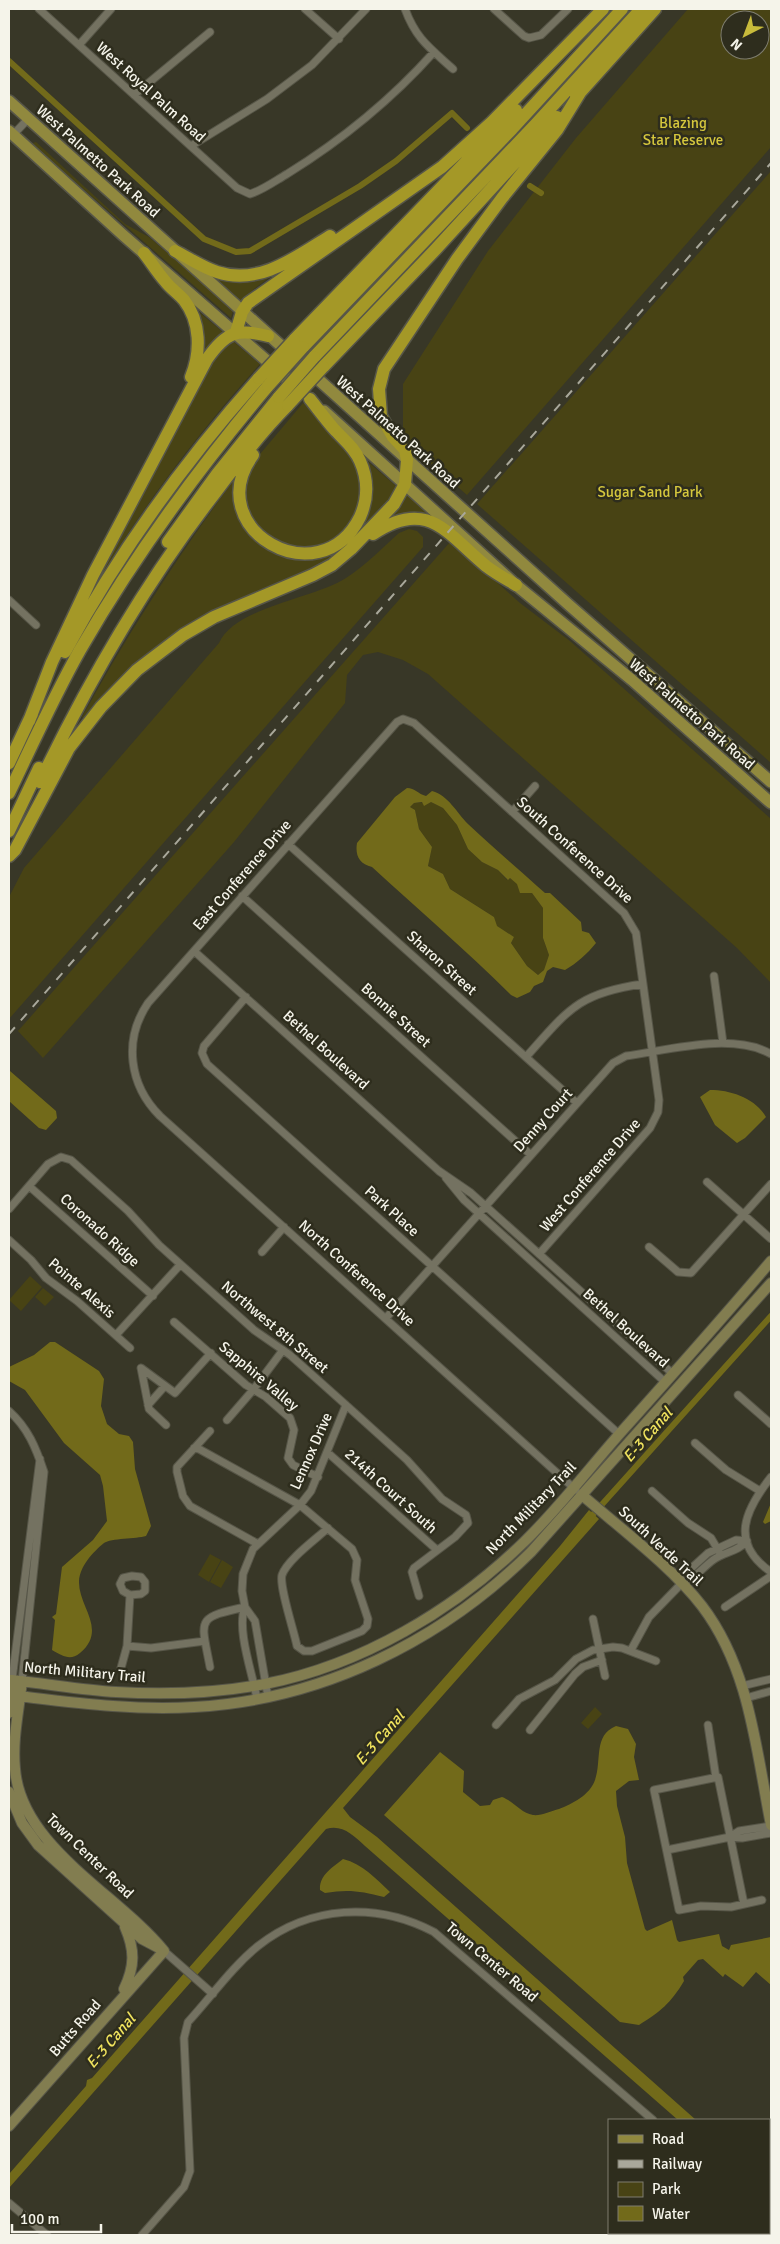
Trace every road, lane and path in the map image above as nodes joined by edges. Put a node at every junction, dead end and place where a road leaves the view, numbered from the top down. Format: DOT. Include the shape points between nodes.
graph roads {
  1 [pos="39,9"];
  2 [pos="111,9"];
  3 [pos="305,9"];
  4 [pos="366,9"];
  5 [pos="405,9"];
  6 [pos="494,9"];
  7 [pos="568,9"];
  8 [pos="603,9"];
  9 [pos="609,9"];
  10 [pos="622,9"];
  11 [pos="641,9"];
  12 [pos="656,9"];
  13 [pos="210,32"];
  14 [pos="339,39"];
  15 [pos="79,44"];
  16 [pos="434,52"];
  17 [pos="453,69"];
  18 [pos="581,91"];
  19 [pos="134,95"];
  20 [pos="9,101"];
  21 [pos="28,119"];
  22 [pos="11,133"];
  23 [pos="191,146"];
  24 [pos="392,203"];
  25 [pos="176,251"];
  26 [pos="144,253"];
  27 [pos="242,312"];
  28 [pos="236,332"];
  29 [pos="268,336"];
  30 [pos="299,344"];
  31 [pos="319,362"];
  32 [pos="264,383"];
  33 [pos="310,399"];
  34 [pos="284,401"];
  35 [pos="270,408"];
  36 [pos="158,453"];
  37 [pos="407,460"];
  38 [pos="231,472"];
  39 [pos="405,484"];
  40 [pos="351,549"];
  41 [pos="516,585"];
  42 [pos="9,600"];
  43 [pos="36,625"];
  44 [pos="28,722"];
  45 [pos="397,722"];
  46 [pos="729,744"];
  47 [pos="718,756"];
  48 [pos="9,763"];
  49 [pos="771,782"];
  50 [pos="535,786"];
  51 [pos="9,793"];
  52 [pos="771,803"];
  53 [pos="512,812"];
  54 [pos="9,831"];
  55 [pos="288,844"];
  56 [pos="9,849"];
  57 [pos="9,856"];
  58 [pos="242,896"];
  59 [pos="194,951"];
  60 [pos="714,976"];
  61 [pos="643,984"];
  62 [pos="246,998"];
  63 [pos="723,1043"];
  64 [pos="653,1052"];
  65 [pos="771,1054"];
  66 [pos="526,1057"];
  67 [pos="132,1059"];
  68 [pos="577,1103"];
  69 [pos="531,1155"];
  70 [pos="439,1170"];
  71 [pos="707,1182"];
  72 [pos="771,1184"];
  73 [pos="29,1186"];
  74 [pos="486,1206"];
  75 [pos="9,1209"];
  76 [pos="479,1214"];
  77 [pos="744,1215"];
  78 [pos="284,1227"];
  79 [pos="771,1239"];
  80 [pos="9,1240"];
  81 [pos="650,1247"];
  82 [pos="262,1252"];
  83 [pos="539,1254"];
  84 [pos="771,1261"];
  85 [pos="180,1265"];
  86 [pos="433,1266"];
  87 [pos="771,1282"];
  88 [pos="152,1296"];
  89 [pos="386,1318"];
  90 [pos="174,1322"];
  91 [pos="116,1335"];
  92 [pos="130,1348"];
  93 [pos="283,1350"];
  94 [pos="211,1354"];
  95 [pos="673,1374"];
  96 [pos="665,1382"];
  97 [pos="164,1387"];
  98 [pos="253,1390"];
  99 [pos="672,1394"];
  100 [pos="738,1395"];
  101 [pos="148,1405"];
  102 [pos="346,1405"];
  103 [pos="9,1411"];
  104 [pos="227,1420"];
  105 [pos="771,1424"];
  106 [pos="166,1425"];
  107 [pos="210,1431"];
  108 [pos="619,1434"];
  109 [pos="695,1443"];
  110 [pos="194,1448"];
  111 [pos="328,1452"];
  112 [pos="318,1477"];
  113 [pos="771,1477"];
  114 [pos="573,1487"];
  115 [pos="760,1491"];
  116 [pos="652,1492"];
  117 [pos="586,1498"];
  118 [pos="300,1505"];
  119 [pos="328,1528"];
  120 [pos="747,1541"];
  121 [pos="258,1544"];
  122 [pos="716,1548"];
  123 [pos="437,1550"];
  124 [pos="721,1555"];
  125 [pos="771,1572"];
  126 [pos="771,1576"];
  127 [pos="682,1583"];
  128 [pos="130,1594"];
  129 [pos="419,1596"];
  130 [pos="245,1607"];
  131 [pos="726,1607"];
  132 [pos="593,1619"];
  133 [pos="205,1641"];
  134 [pos="127,1646"];
  135 [pos="599,1648"];
  136 [pos="631,1650"];
  137 [pos="602,1660"];
  138 [pos="656,1661"];
  139 [pos="210,1667"];
  140 [pos="121,1668"];
  141 [pos="605,1676"];
  142 [pos="771,1679"];
  143 [pos="14,1680"];
  144 [pos="266,1684"];
  145 [pos="254,1685"];
  146 [pos="742,1686"];
  147 [pos="771,1691"];
  148 [pos="13,1695"];
  149 [pos="268,1697"];
  150 [pos="746,1698"];
  151 [pos="257,1699"];
  152 [pos="9,1713"];
  153 [pos="496,1725"];
  154 [pos="708,1725"];
  155 [pos="530,1730"];
  156 [pos="716,1778"];
  157 [pos="9,1792"];
  158 [pos="17,1813"];
  159 [pos="771,1826"];
  160 [pos="771,1833"];
  161 [pos="730,1837"];
  162 [pos="667,1850"];
  163 [pos="762,1900"];
  164 [pos="744,1904"];
  165 [pos="123,1923"];
  166 [pos="164,1951"];
  167 [pos="213,1994"];
  168 [pos="120,1999"];
  169 [pos="653,2119"];
  170 [pos="9,2126"];
  171 [pos="9,2203"];
  172 [pos="47,2235"];
  173 [pos="142,2235"];
  1 -- 15 [label="street, West Royal Palm Road"];
  2 -- 15 [label="street"];
  3 -- 14 [label="street"];
  4 -- 14 [label="street"];
  5 -- 16 [label="street" via="415,33"];
  6 -- 7 [label="street" via="530,38 541,35"];
  8 -- 24 [label="highway" via="471,142"];
  9 -- 30 [label="highway"];
  10 -- 30 [label="highway" via="506,135"];
  11 -- 31 [label="highway"];
  12 -- 18 [label="highway"];
  13 -- 19 [label="street"];
  14 -- 23 [label="street" via="284,87"];
  15 -- 19 [label="street, West Royal Palm Road"];
  16 -- 17 [label="street"];
  16 -- 23 [label="street, West Royal Palm Road" via="387,101 326,148 256,192 246,193 237,188"];
  18 -- 31 [label="highway" via="446,238"];
  18 -- 37 [label="highway" via="557,130 457,260 384,369 379,389 381,416 405,450"];
  19 -- 23 [label="street, West Royal Palm Road"];
  20 -- 21 [label="main road, West Palmetto Park Road"];
  21 -- 22 [label="street"];
  21 -- 25 [label="main road, West Palmetto Park Road"];
  22 -- 26 [label="main road, West Palmetto Park Road"];
  24 -- 25 [label="highway" via="262,273 240,276 218,273"];
  24 -- 27 [label="highway" via="261,292"];
  25 -- 27 [label="main road, West Palmetto Park Road"];
  26 -- 28 [label="main road, West Palmetto Park Road"];
  26 -- 36 [label="highway" via="184,301 195,321 198,336 192,373"];
  27 -- 28 [label="highway"];
  27 -- 29 [label="main road, West Palmetto Park Road"];
  28 -- 29 [label="highway"];
  28 -- 33 [label="main road, West Palmetto Park Road"];
  28 -- 36 [label="highway" via="207,359"];
  29 -- 37 [label="main road, West Palmetto Park Road"];
  30 -- 32 [label="highway, bridge"];
  31 -- 34 [label="highway, bridge"];
  32 -- 44 [label="highway" via="212,433 168,491 68,646"];
  32 -- 51 [label="highway" via="122,580 63,682"];
  33 -- 34 [label="highway" via="354,449 364,473 366,492 361,514 350,531 332,546 309,554 284,551 262,539 249,526 240,502 244,469"];
  33 -- 39 [label="main road, West Palmetto Park Road"];
  34 -- 35 [label="highway"];
  34 -- 38 [label="highway" via="272,422"];
  35 -- 38 [label="highway"];
  35 -- 54 [label="highway" via="192,508 127,608 70,708"];
  36 -- 44 [label="highway" via="93,575"];
  37 -- 39 [label="highway"];
  37 -- 46 [label="main road, West Palmetto Park Road"];
  38 -- 56 [label="highway" via="168,557 119,635 66,730"];
  39 -- 40 [label="highway" via="389,510"];
  39 -- 41 [label="main road, West Palmetto Park Road"];
  40 -- 41 [label="highway" via="398,521 411,518 425,520 440,525 487,567"];
  40 -- 57 [label="highway" via="322,570 238,605 198,626 142,665 113,694 69,748"];
  41 -- 47 [label="main road, West Palmetto Park Road"];
  42 -- 43 [label="street"];
  44 -- 48 [label="highway"];
  45 -- 53 [label="street, South Conference Drive" via="414,723"];
  45 -- 55 [label="street, East Conference Drive"];
  46 -- 47 [label="main road"];
  46 -- 49 [label="main road, West Palmetto Park Road"];
  47 -- 52 [label="main road, West Palmetto Park Road"];
  50 -- 53 [label="street"];
  53 -- 61 [label="street, South Conference Drive" via="628,917 636,933"];
  55 -- 58 [label="street, East Conference Drive"];
  55 -- 66 [label="street, Sharon Street"];
  58 -- 59 [label="street, East Conference Drive"];
  58 -- 69 [label="street, Bonnie Street"];
  59 -- 62 [label="street, Bethel Boulevard"];
  59 -- 67 [label="street, East Conference Drive" via="145,1008 136,1027"];
  60 -- 63 [label="street"];
  61 -- 64 [label="street, South Conference Drive"];
  61 -- 66 [label="street" via="613,989 580,1002"];
  62 -- 70 [label="street, Bethel Boulevard"];
  62 -- 86 [label="street, Park Place" via="204,1046 204,1059"];
  63 -- 64 [label="street, Denny Court"];
  63 -- 65 [label="street, Denny Court" via="750,1045"];
  64 -- 68 [label="street, Denny Court" via="626,1056 613,1063"];
  64 -- 83 [label="street, West Conference Drive" via="659,1100 653,1124"];
  66 -- 68 [label="street, Sharon Street"];
  67 -- 78 [label="street, North Conference Drive" via="139,1085 153,1108"];
  68 -- 69 [label="street, Denny Court"];
  69 -- 74 [label="street, Denny Court"];
  70 -- 74 [label="street, Bethel Boulevard"];
  70 -- 76 [label="street, Bethel Boulevard"];
  71 -- 77 [label="street"];
  72 -- 77 [label="street"];
  73 -- 75 [label="street"];
  73 -- 85 [label="street, Northwest 8th Street" via="57,1158 71,1160 128,1211"];
  73 -- 88 [label="street, Coronado Ridge"];
  74 -- 76 [label="street, Denny Court"];
  74 -- 83 [label="street, Bethel Boulevard"];
  76 -- 86 [label="street, Denny Court"];
  76 -- 96 [label="street, Bethel Boulevard"];
  77 -- 79 [label="street"];
  77 -- 81 [label="street" via="696,1270 685,1274 678,1272"];
  78 -- 82 [label="street"];
  78 -- 89 [label="street, North Conference Drive"];
  80 -- 91 [label="street, Pointe Alexis" via="46,1278 77,1300"];
  83 -- 95 [label="street, Bethel Boulevard"];
  84 -- 95 [label="main road, North Military Trail"];
  85 -- 88 [label="street"];
  85 -- 93 [label="street, Northwest 8th Street" via="254,1330"];
  86 -- 89 [label="street, Denny Court"];
  86 -- 108 [label="street, Park Place"];
  87 -- 99 [label="main road, North Military Trail"];
  88 -- 91 [label="street"];
  89 -- 114 [label="street, North Conference Drive"];
  90 -- 94 [label="street, Sapphire Valley"];
  91 -- 92 [label="street, Pointe Alexis"];
  93 -- 98 [label="street"];
  93 -- 102 [label="street, Northwest 8th Street"];
  94 -- 97 [label="street" via="175,1393"];
  94 -- 98 [label="street, Sapphire Valley"];
  95 -- 96 [label="main road, North Military Trail"];
  95 -- 99 [label="main road"];
  96 -- 108 [label="main road, North Military Trail"];
  97 -- 101 [label="street"];
  97 -- 101 [label="street" via="141,1368"];
  98 -- 104 [label="street"];
  98 -- 112 [label="street, Sapphire Valley" via="293,1421 294,1430 287,1454 290,1462"];
  99 -- 117 [label="main road, North Military Trail"];
  100 -- 105 [label="street"];
  101 -- 106 [label="street"];
  102 -- 111 [label="street, Lennox Drive"];
  102 -- 123 [label="street, Northwest 8th Street" via="407,1460 442,1499 466,1515 468,1523"];
  103 -- 143 [label="street" via="26,1430 44,1472"];
  107 -- 110 [label="street"];
  108 -- 114 [label="main road, North Military Trail"];
  109 -- 115 [label="street" via="726,1470"];
  110 -- 118 [label="street, Lennox Drive"];
  110 -- 121 [label="street" via="176,1472 185,1500 190,1506"];
  111 -- 112 [label="street, Lennox Drive"];
  111 -- 123 [label="street, 214th Court South"];
  112 -- 118 [label="street, Lennox Drive"];
  113 -- 115 [label="street"];
  114 -- 117 [label="street, North Conference Drive"];
  114 -- 144 [label="main road, North Military Trail" via="506,1559 426,1618 362,1652"];
  115 -- 120 [label="street" via="747,1516"];
  116 -- 122 [label="street" via="710,1538"];
  117 -- 127 [label="main road, South Verde Trail"];
  117 -- 149 [label="main road, North Military Trail" via="514,1569 471,1605 406,1647 329,1680"];
  118 -- 119 [label="street"];
  118 -- 121 [label="street, Lennox Drive"];
  119 -- 119 [label="street" via="289,1564 281,1580 297,1646 304,1651 312,1651 367,1626 368,1619 355,1580 355,1552"];
  120 -- 122 [label="street" via="736,1540"];
  120 -- 124 [label="street" via="740,1549"];
  120 -- 125 [label="street" via="754,1556"];
  121 -- 130 [label="street, Lennox Drive" via="243,1574"];
  122 -- 124 [label="street"];
  122 -- 127 [label="street" via="685,1574"];
  123 -- 129 [label="street" via="412,1572"];
  124 -- 127 [label="street" via="691,1580"];
  126 -- 131 [label="street"];
  127 -- 136 [label="street" via="648,1617"];
  127 -- 146 [label="main road, South Verde Trail" via="722,1637"];
  128 -- 134 [label="street"];
  130 -- 133 [label="street" via="216,1613 209,1618 203,1630"];
  130 -- 144 [label="street, Lennox Drive" via="255,1621"];
  130 -- 145 [label="street, Lennox Drive" via="242,1616 244,1639"];
  132 -- 135 [label="street"];
  133 -- 134 [label="street" via="151,1648"];
  133 -- 139 [label="street"];
  134 -- 140 [label="street"];
  135 -- 136 [label="street"];
  135 -- 137 [label="street"];
  135 -- 153 [label="street" via="576,1659 555,1680 519,1699"];
  136 -- 138 [label="street"];
  137 -- 141 [label="street"];
  137 -- 155 [label="street" via="583,1667 575,1674"];
  142 -- 146 [label="street"];
  143 -- 145 [label="main road, North Military Trail" via="138,1693 197,1692"];
  143 -- 148 [label="main road, Town Center Road"];
  144 -- 145 [label="main road, North Military Trail"];
  144 -- 149 [label="street, Lennox Drive"];
  145 -- 151 [label="street, Lennox Drive"];
  146 -- 150 [label="main road, South Verde Trail"];
  147 -- 150 [label="street"];
  148 -- 151 [label="main road, North Military Trail" via="110,1706 169,1708"];
  148 -- 152 [label="main road, Town Center Road"];
  148 -- 158 [label="main road, Town Center Road"];
  149 -- 151 [label="main road, North Military Trail"];
  150 -- 159 [label="main road, South Verde Trail"];
  154 -- 156 [label="street"];
  156 -- 161 [label="street"];
  156 -- 162 [label="street" via="654,1790"];
  157 -- 158 [label="main road, Town Center Road"];
  158 -- 165 [label="main road, Town Center Road" via="29,1835 44,1852"];
  158 -- 166 [label="main road, Town Center Road" via="149,1932"];
  159 -- 161 [label="street" via="739,1831"];
  160 -- 161 [label="street"];
  161 -- 162 [label="street"];
  161 -- 164 [label="street"];
  162 -- 164 [label="street" via="679,1910"];
  163 -- 164 [label="street"];
  165 -- 166 [label="main road, Town Center Road"];
  165 -- 168 [label="main road" via="131,1940 133,1958"];
  166 -- 167 [label="street, Town Center Road"];
  166 -- 168 [label="main road, Butts Road"];
  167 -- 169 [label="street, Town Center Road" via="257,1947 291,1925 350,1911 397,1917 434,1932"];
  167 -- 173 [label="street, Town Center Road" via="188,2022 185,2030 188,2178 184,2187"];
  168 -- 170 [label="main road, Butts Road"];
  171 -- 172 [label="street"];
}
